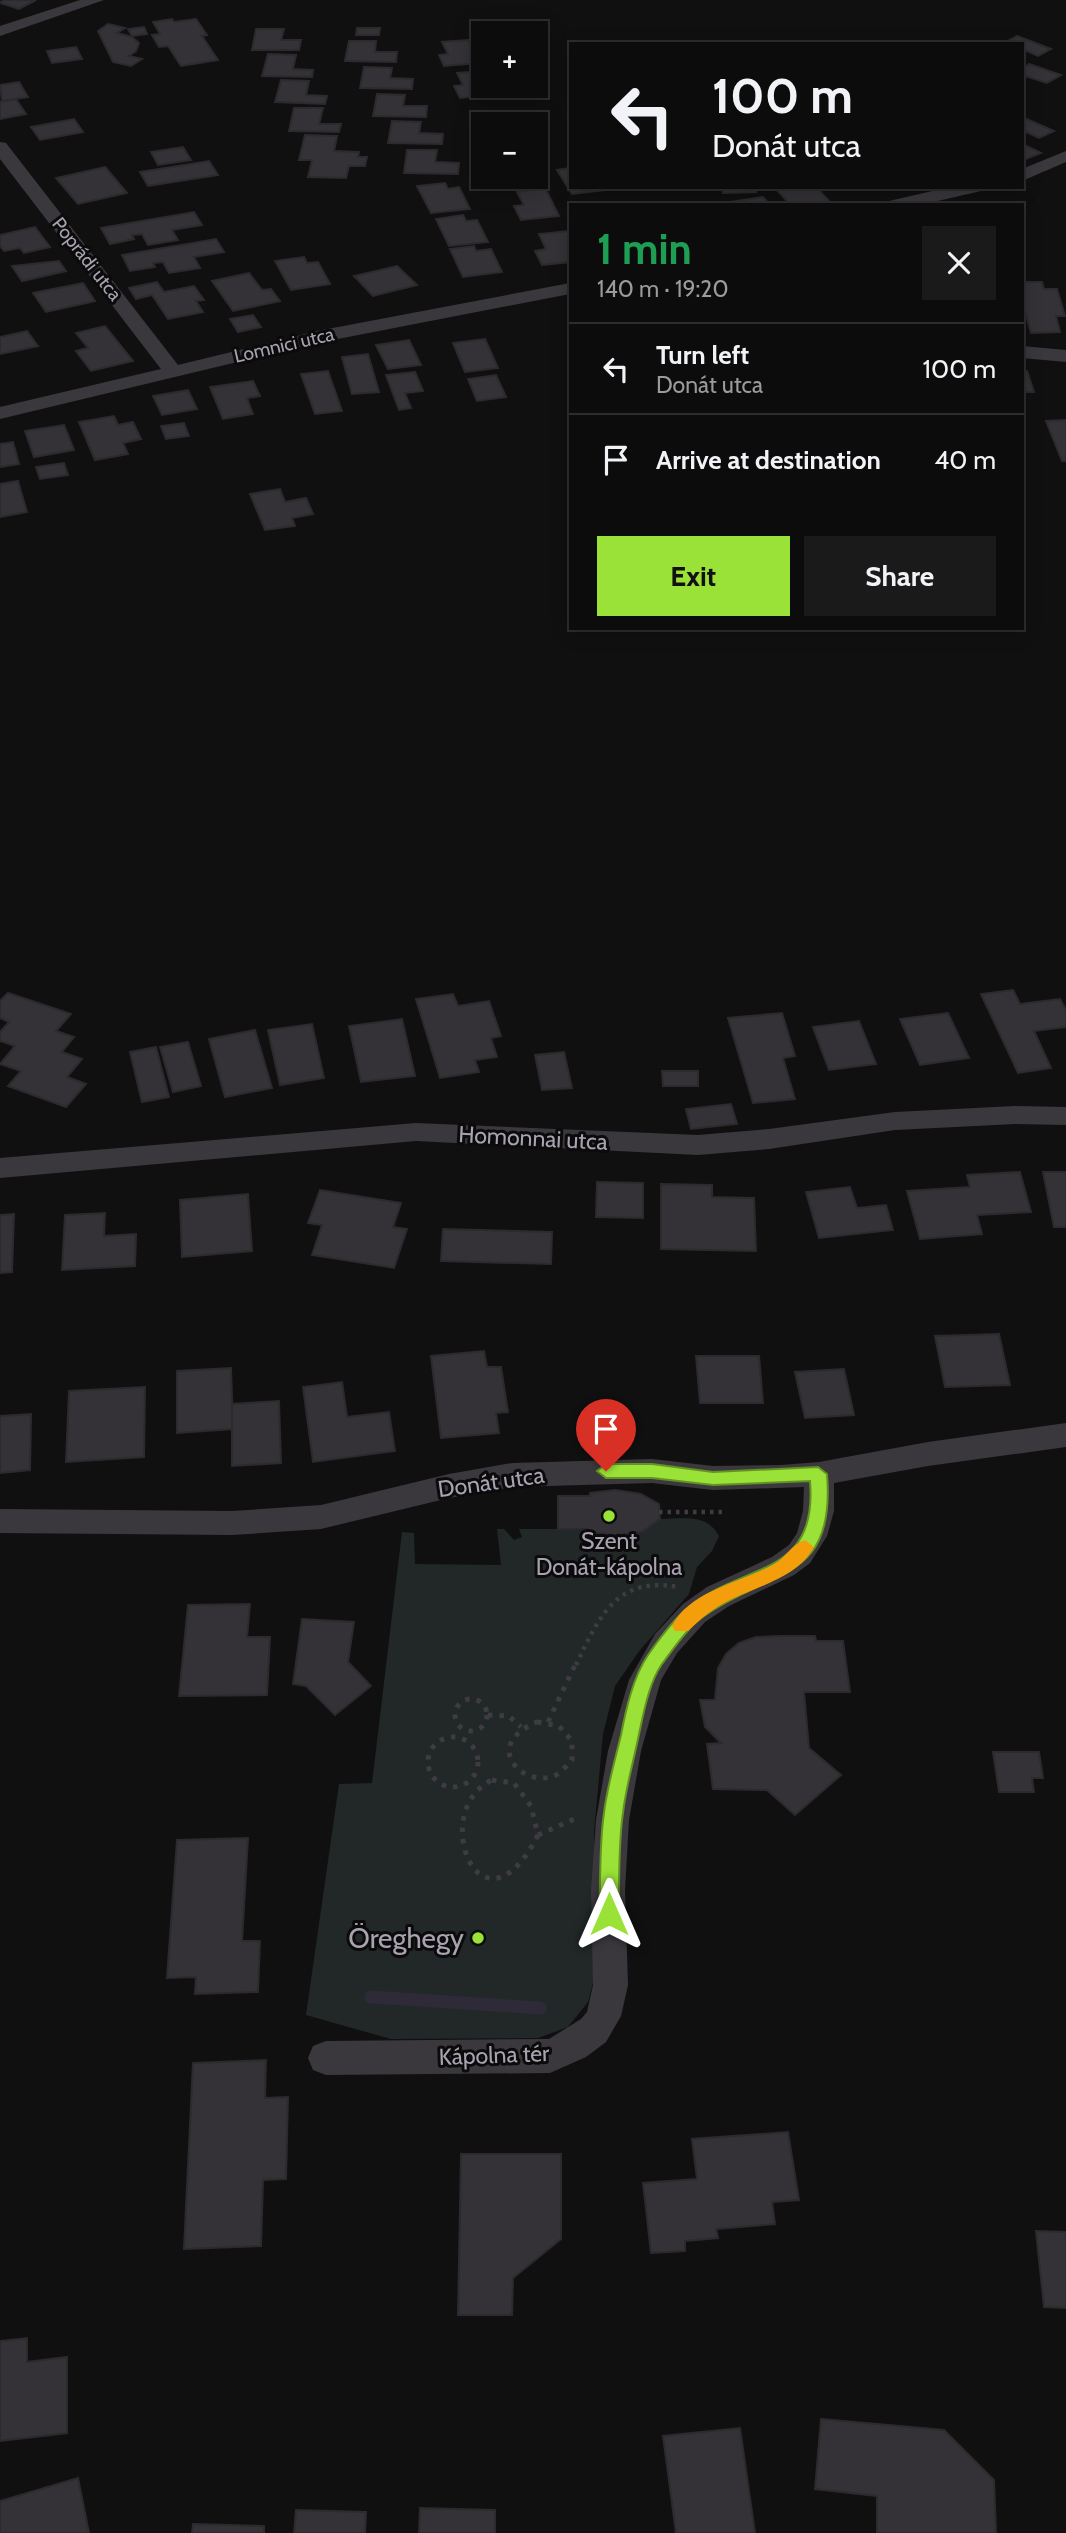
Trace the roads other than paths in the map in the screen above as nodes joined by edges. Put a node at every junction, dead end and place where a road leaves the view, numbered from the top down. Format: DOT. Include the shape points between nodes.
graph roads {
  1 [pos="96,0"];
  2 [pos="0,30"];
  3 [pos="0,147"];
  4 [pos="1066,156"];
  5 [pos="1024,175"];
  6 [pos="966,189"];
  7 [pos="904,203"];
  8 [pos="569,290"];
  9 [pos="1024,352"];
  10 [pos="1066,356"];
  11 [pos="173,371"];
  12 [pos="0,413"];
  13 [pos="1066,1116"];
  14 [pos="0,1168"];
  15 [pos="1066,1435"];
  16 [pos="818,1474"];
  17 [pos="0,1521"];
  18 [pos="326,2058"];
  1 -- 2 [label="street"];
  3 -- 11 [label="street, Poprádi utca"];
  4 -- 5 [label="street"];
  6 -- 7 [label="street"];
  8 -- 11 [label="street, Lomnici utca" via="317,337"];
  9 -- 10 [label="street"];
  11 -- 12 [label="street, Lomnici utca"];
  13 -- 14 [label="street, Homonnai utca" via="895,1121 698,1144 416,1132"];
  15 -- 16 [label="street, Donát utca"];
  16 -- 17 [label="street, Donát utca" via="713,1478 652,1471 583,1471 512,1475 321,1517 232,1523"];
  16 -- 18 [label="street, Kápolna tér" via="821,1507 816,1530 803,1551 783,1568 695,1612 654,1661 636,1705 616,1797 608,1891 612,1984 603,2018 583,2042 550,2056"];
}
